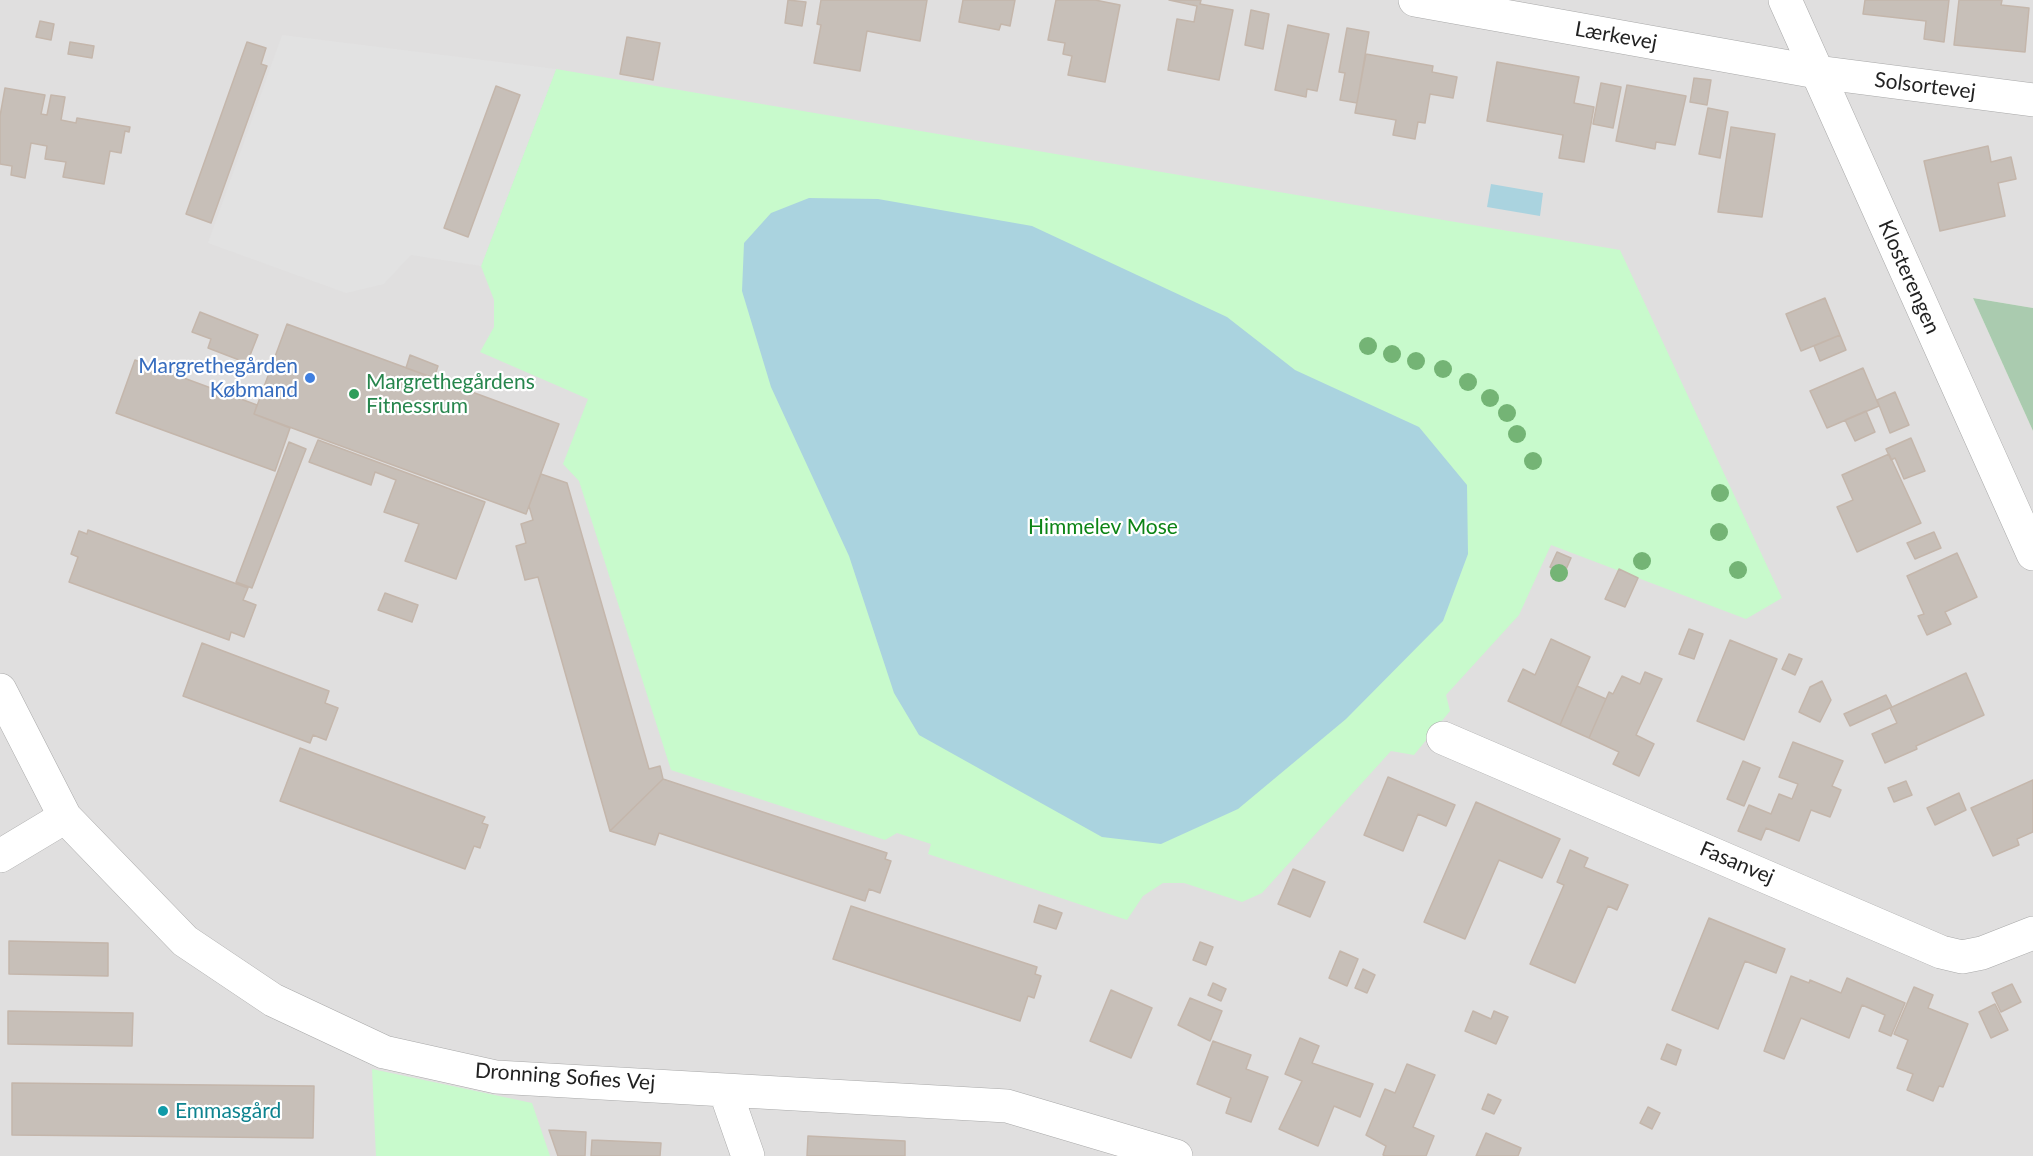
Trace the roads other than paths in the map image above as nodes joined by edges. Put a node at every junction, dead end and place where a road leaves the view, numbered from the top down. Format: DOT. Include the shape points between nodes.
graph roads {
  1 [pos="1415,0"];
  2 [pos="1785,0"];
  3 [pos="1817,72"];
  4 [pos="2033,100"];
  5 [pos="2033,554"];
  6 [pos="0,690"];
  7 [pos="1443,738"];
  8 [pos="64,817"];
  9 [pos="0,856"];
  10 [pos="2033,933"];
  11 [pos="725,1090"];
  12 [pos="748,1156"];
  13 [pos="1176,1156"];
  1 -- 3 [label="street, Lærkevej"];
  2 -- 3 [label="street, Klosterengen"];
  3 -- 4 [label="street, Solsortevej"];
  3 -- 5 [label="street, Klosterengen"];
  6 -- 8 [label="street, Dronning Sofies Vej"];
  7 -- 10 [label="street, Fasanvej" via="1941,952 1962,957 1974,955"];
  8 -- 9 [label="street"];
  8 -- 11 [label="street, Dronning Sofies Vej" via="185,941 273,1000 384,1052 496,1077"];
  11 -- 12 [label="street"];
  11 -- 13 [label="street, Dronning Sofies Vej" via="1007,1106"];
}
